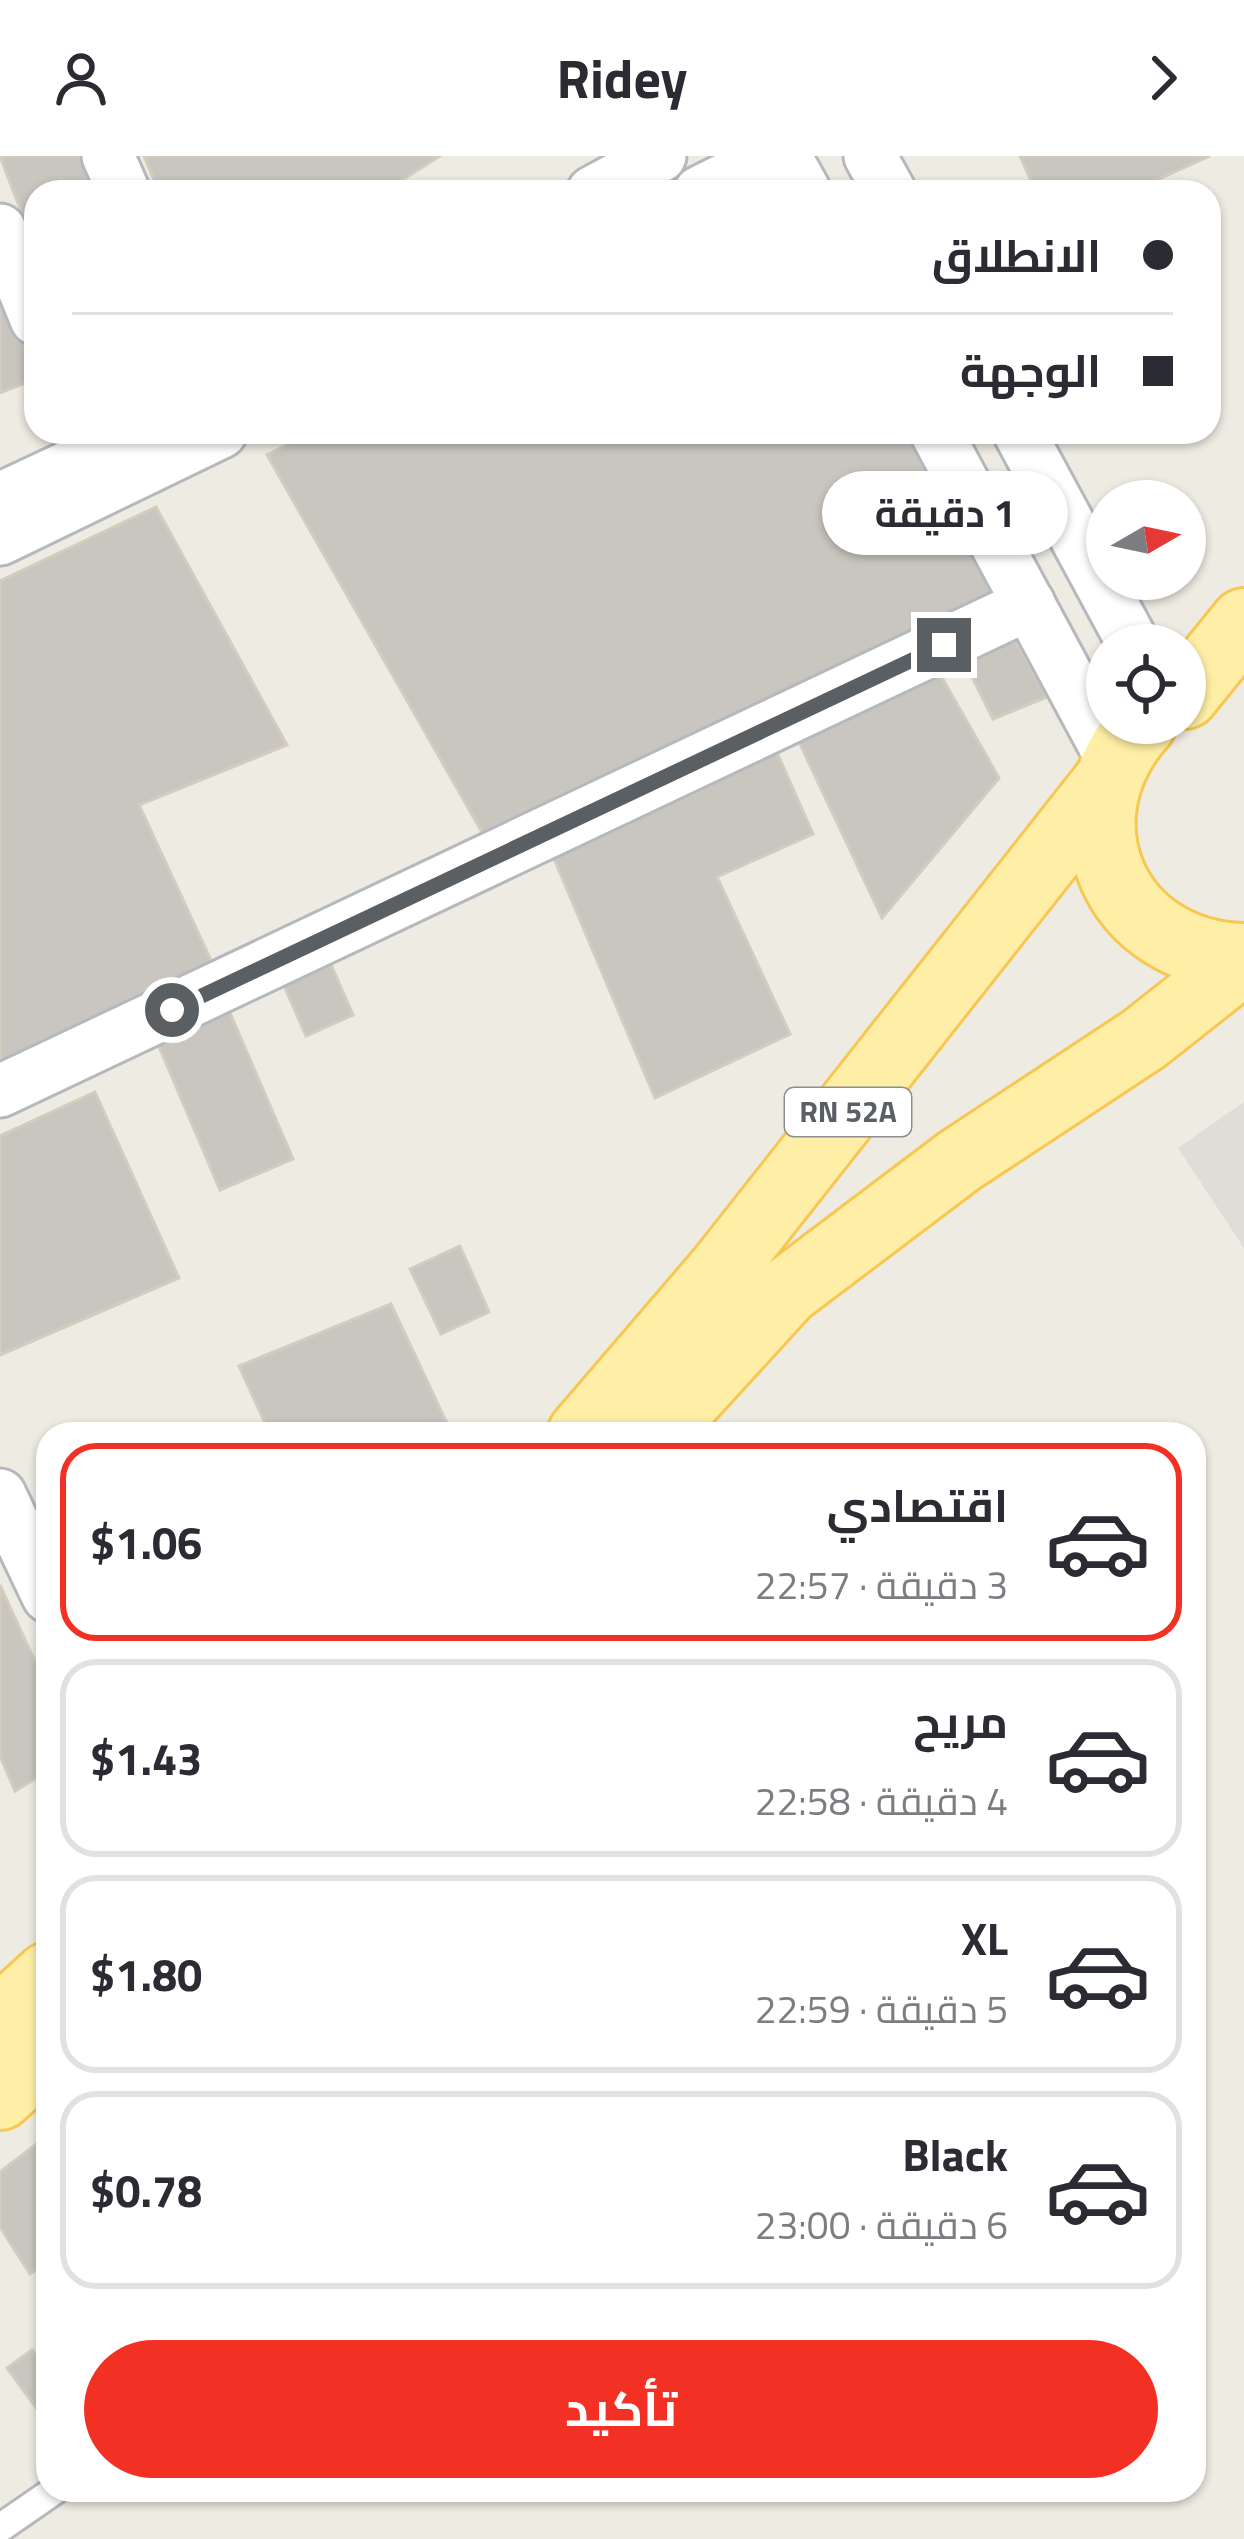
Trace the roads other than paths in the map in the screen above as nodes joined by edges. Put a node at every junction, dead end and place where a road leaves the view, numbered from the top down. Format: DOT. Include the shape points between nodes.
graph roads {
  1 [pos="660,156"];
  2 [pos="772,156"];
  3 [pos="615,180"];
  4 [pos="724,180"];
  5 [pos="0,230"];
  6 [pos="24,289"];
  7 [pos="121,444"];
  8 [pos="166,444"];
  9 [pos="942,444"];
  10 [pos="1025,444"];
  11 [pos="93,460"];
  12 [pos="0,499"];
  13 [pos="0,539"];
  14 [pos="1029,604"];
  15 [pos="1244,622"];
  16 [pos="1122,624"];
  17 [pos="1206,669"];
  18 [pos="1244,687"];
  19 [pos="1206,692"];
  20 [pos="1121,756"];
  21 [pos="1244,958"];
  22 [pos="0,1091"];
  23 [pos="591,1422"];
  24 [pos="667,1422"];
  25 [pos="0,1496"];
  26 [pos="36,1571"];
  27 [pos="36,1987"];
  28 [pos="0,2020"];
  29 [pos="36,2063"];
  30 [pos="0,2096"];
  31 [pos="38,2502"];
  32 [pos="0,2528"];
  1 -- 3 [label="street"];
  2 -- 4 [label="street"];
  5 -- 6 [label="street"];
  7 -- 11 [label="street"];
  8 -- 11 [label="street"];
  9 -- 14 [label="street"];
  10 -- 16 [label="street"];
  11 -- 12 [label="street"];
  11 -- 13 [label="street"];
  14 -- 20 [label="street"];
  14 -- 22 [label="street"];
  15 -- 17 [label="main road"];
  18 -- 19 [label="main road"];
  20 -- 21 [label="main road" via="1102,841 1123,896 1164,937"];
  20 -- 23 [label="main road, RN 52A" via="720,1272"];
  21 -- 24 [label="main road, RN 52A" via="1144,1040 958,1161 787,1291"];
  25 -- 26 [label="street"];
  27 -- 28 [label="main road"];
  29 -- 30 [label="main road"];
  31 -- 32 [label="lane"];
}
